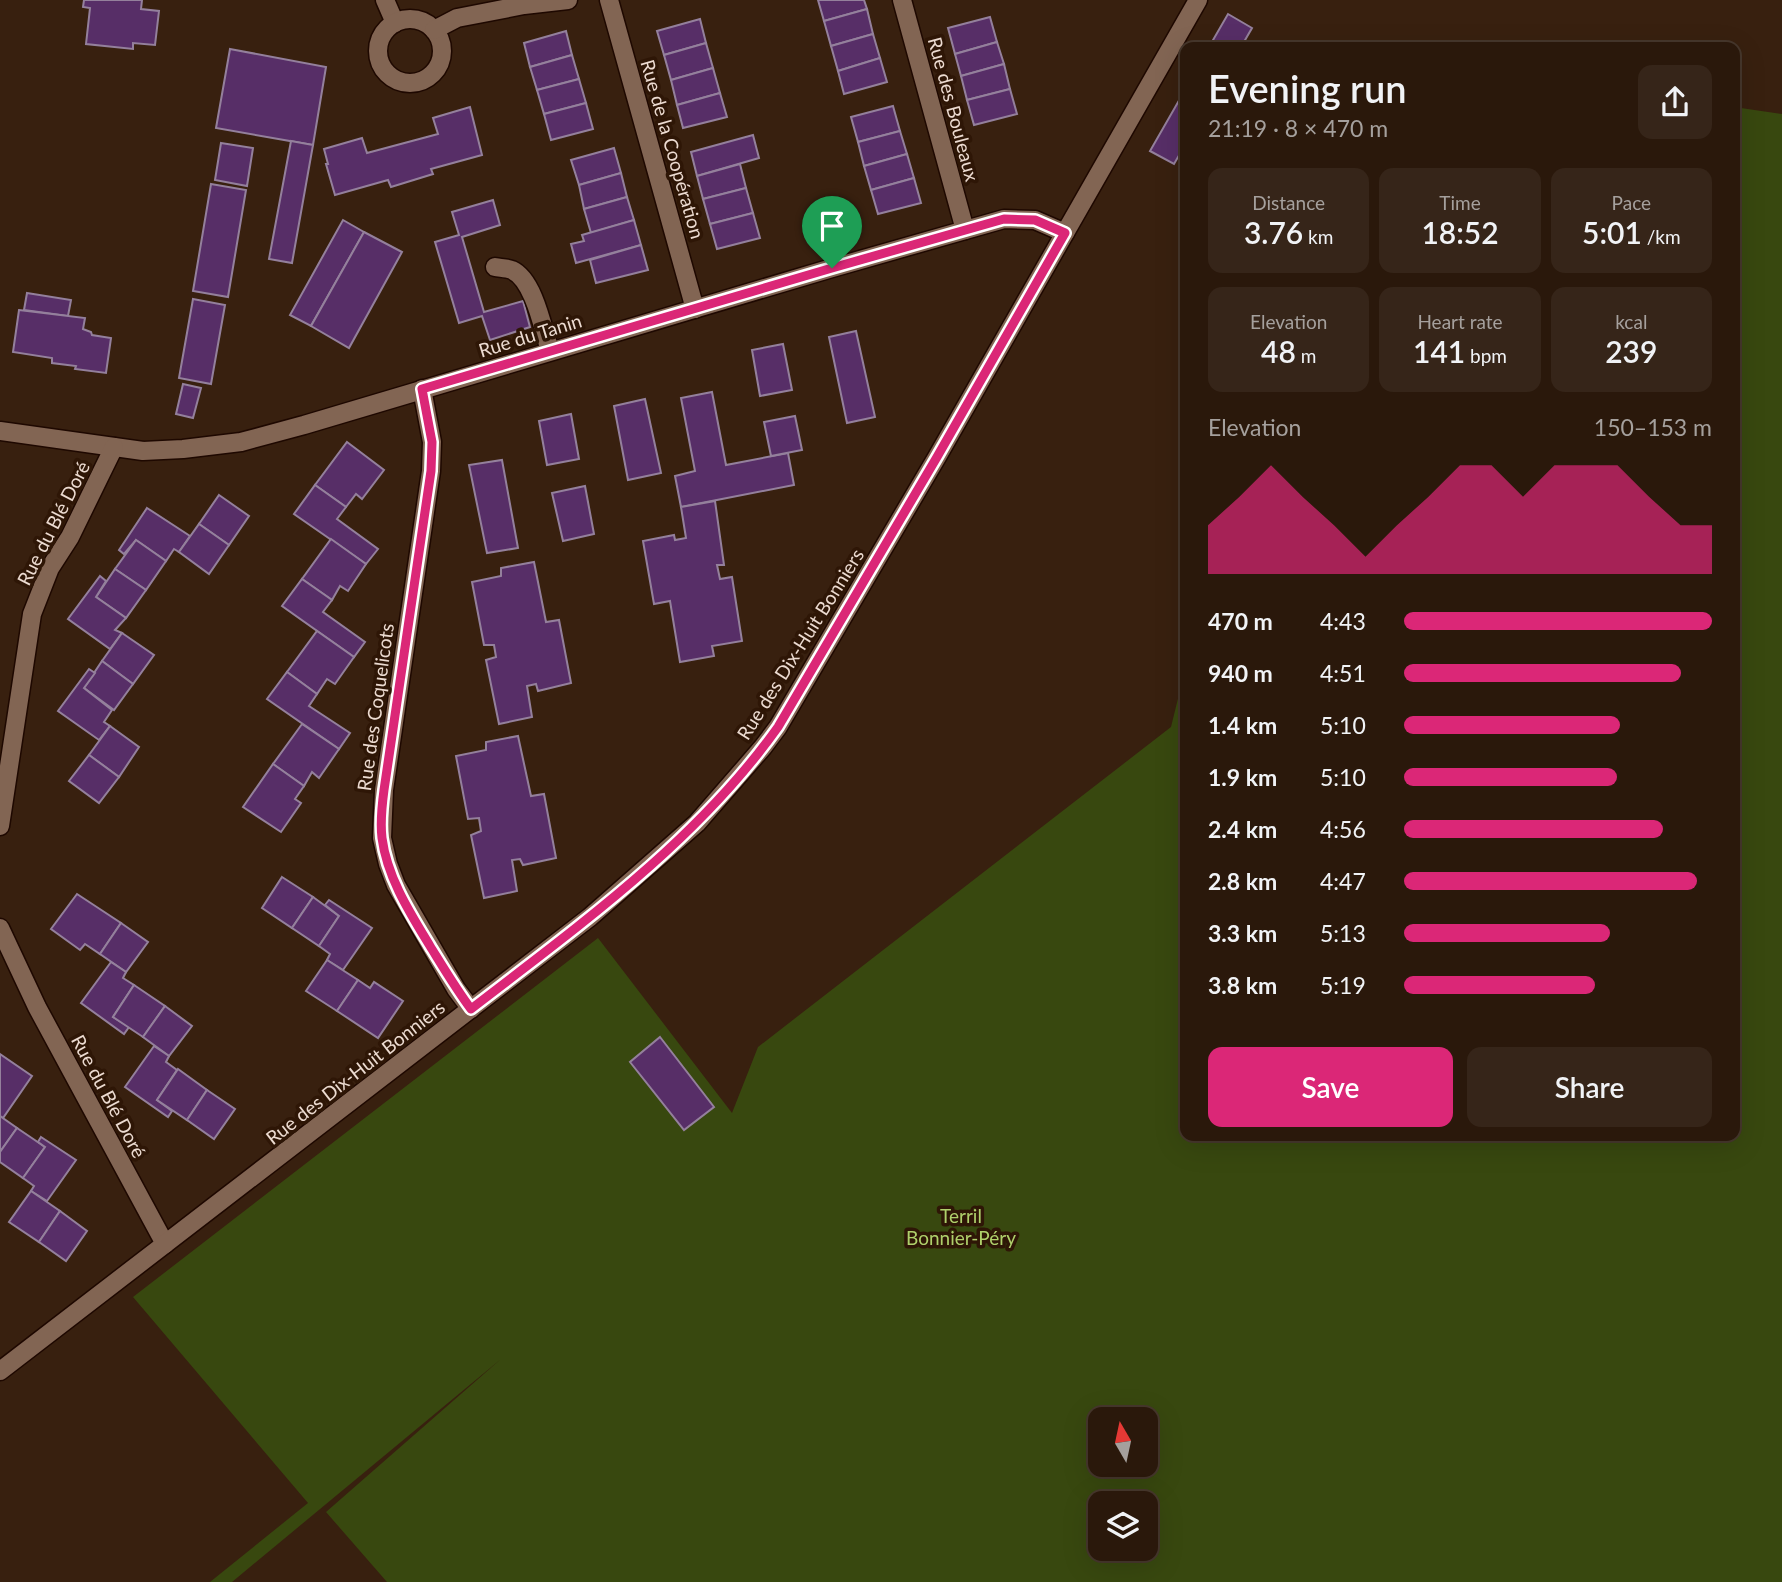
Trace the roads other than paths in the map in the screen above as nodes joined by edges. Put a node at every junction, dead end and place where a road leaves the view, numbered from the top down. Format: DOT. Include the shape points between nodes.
graph roads {
  1 [pos="386,0"];
  2 [pos="568,0"];
  3 [pos="609,0"];
  4 [pos="902,0"];
  5 [pos="1198,0"];
  6 [pos="395,23"];
  7 [pos="434,30"];
  8 [pos="965,230"];
  9 [pos="1065,233"];
  10 [pos="495,267"];
  11 [pos="695,309"];
  12 [pos="550,351"];
  13 [pos="422,389"];
  14 [pos="0,431"];
  15 [pos="114,447"];
  16 [pos="4,770"];
  17 [pos="0,826"];
  18 [pos="0,928"];
  19 [pos="471,1009"];
  20 [pos="165,1244"];
  21 [pos="0,1371"];
  1 -- 6 [label="street"];
  2 -- 7 [label="street" via="457,18"];
  3 -- 11 [label="street, Rue de la Coopération"];
  4 -- 8 [label="street, Rue des Bouleaux"];
  5 -- 9 [label="street, Rue des Dix-Huit Bonniers"];
  6 -- 7 [label="street" via="416,20"];
  6 -- 7 [label="street" via="380,38 379,60 390,76 410,83 429,76 441,60 440,39"];
  8 -- 9 [label="street, Rue du Tanin" via="1004,219 1035,220"];
  8 -- 11 [label="street, Rue du Tanin"];
  9 -- 19 [label="street, Rue des Dix-Huit Bonniers" via="763,747 696,823 590,917"];
  10 -- 12 [label="street" via="524,279"];
  11 -- 12 [label="street, Rue du Tanin"];
  12 -- 13 [label="street, Rue du Tanin"];
  13 -- 15 [label="street, Rue du Tanin" via="241,442 143,451"];
  13 -- 19 [label="street, Rue des Coquelicots" via="432,442 431,471 384,790 382,838 396,885"];
  14 -- 15 [label="street, Rue du Tanin"];
  15 -- 16 [label="street, Rue du Blé Doré" via="50,568 32,614"];
  16 -- 17 [label="street, Rue du Blé Doré"];
  18 -- 20 [label="street, Rue du Blé Doré" via="37,1007"];
  19 -- 20 [label="street, Rue des Dix-Huit Bonniers"];
  20 -- 21 [label="street, Rue des Dix-Huit Bonniers"];
}
